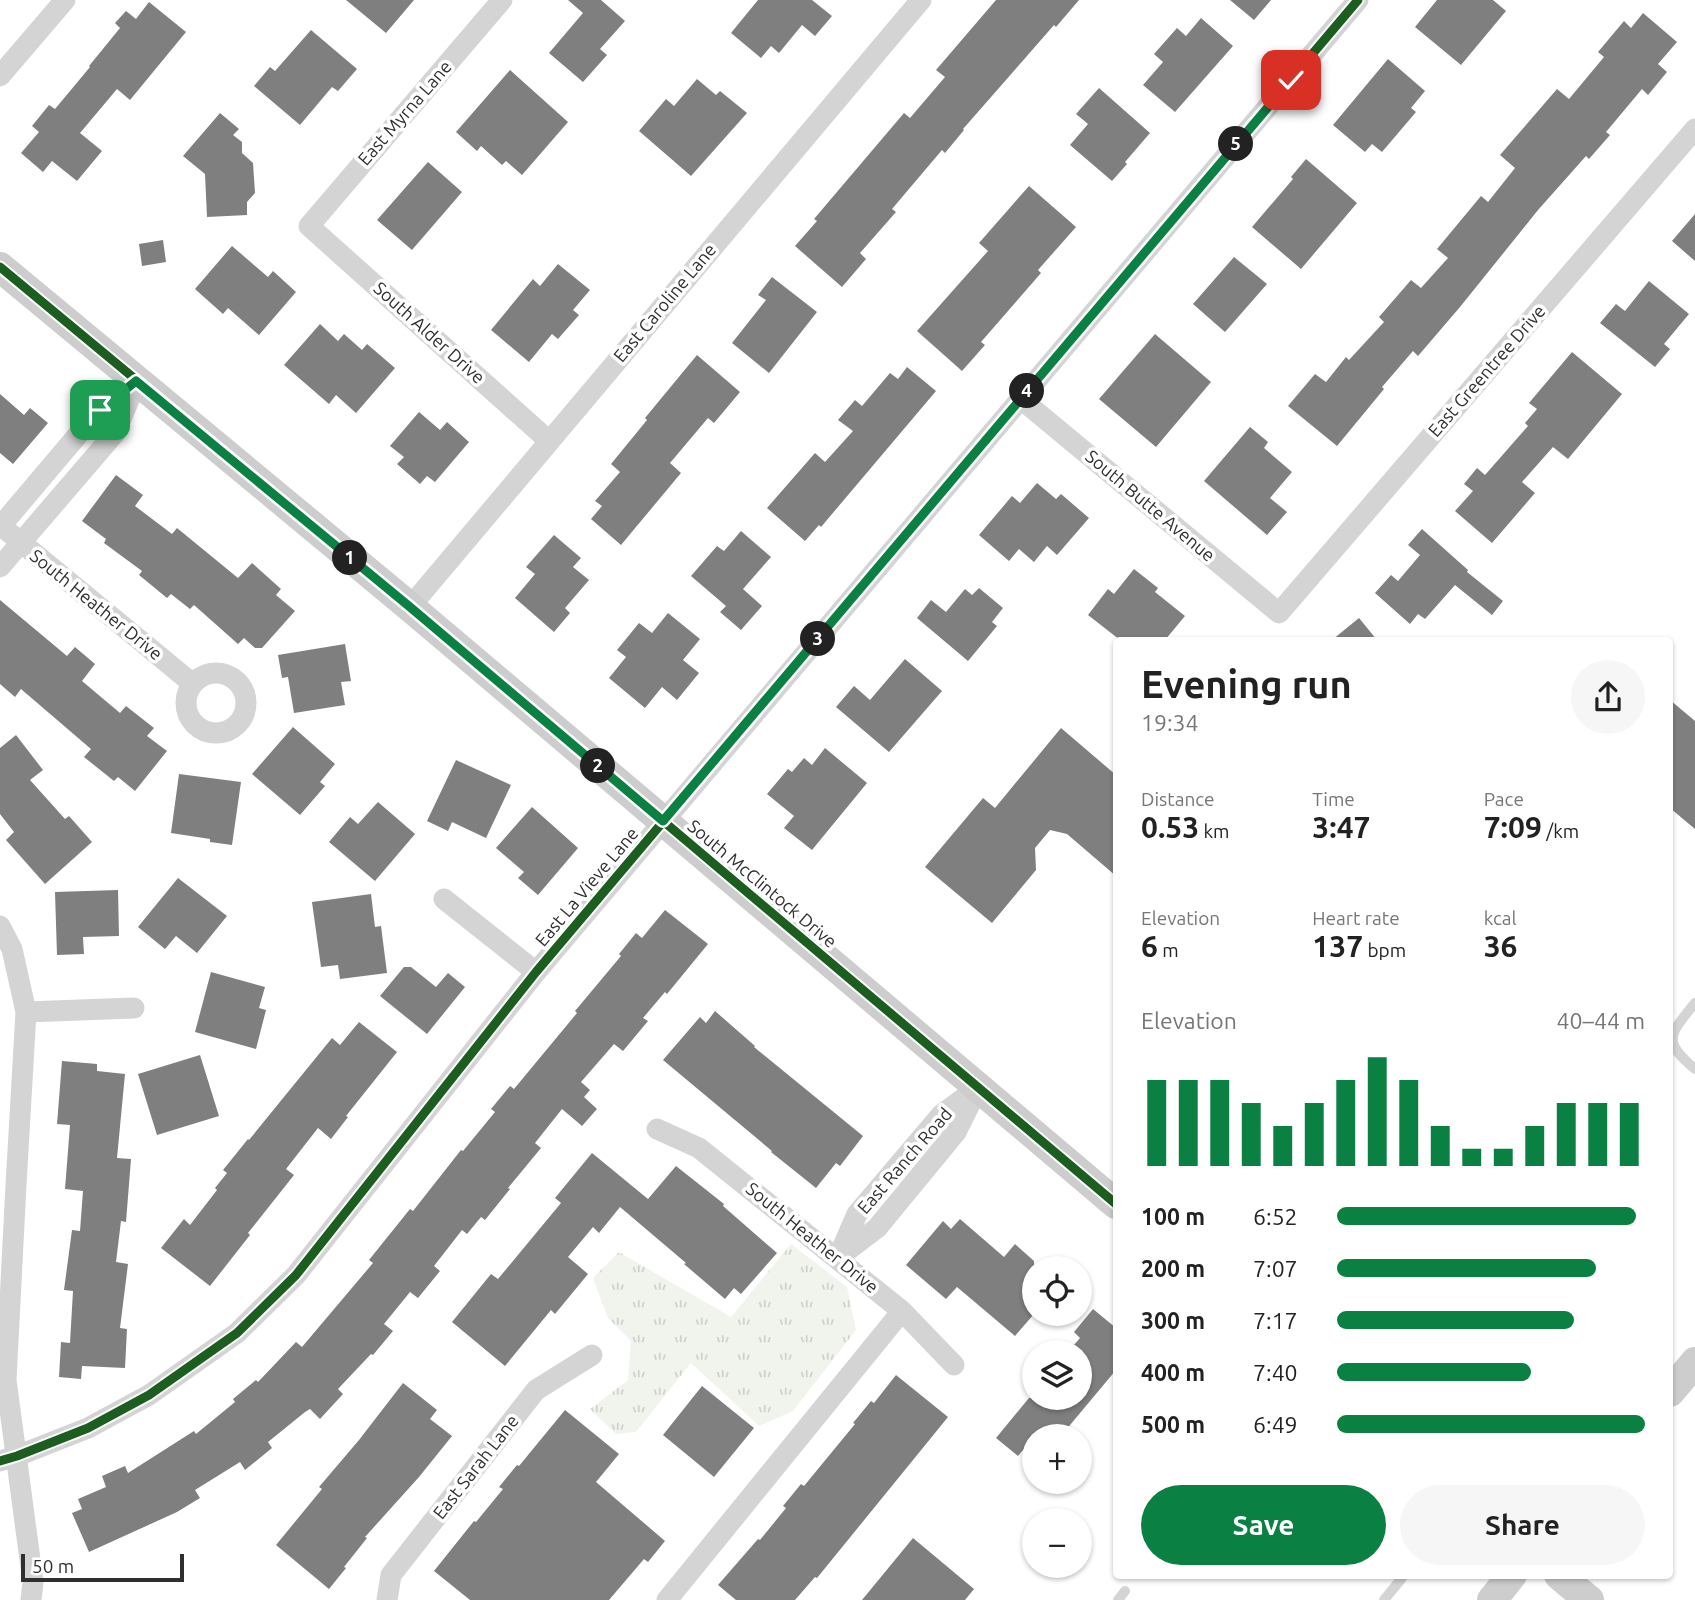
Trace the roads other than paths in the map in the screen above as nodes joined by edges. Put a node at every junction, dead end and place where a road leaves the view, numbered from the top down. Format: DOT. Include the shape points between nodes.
graph roads {
  1 [pos="502,0"];
  2 [pos="921,0"];
  3 [pos="1358,0"];
  4 [pos="53,4"];
  5 [pos="0,76"];
  6 [pos="1695,129"];
  7 [pos="309,226"];
  8 [pos="0,267"];
  9 [pos="136,381"];
  10 [pos="1021,399"];
  11 [pos="549,441"];
  12 [pos="0,526"];
  13 [pos="21,543"];
  14 [pos="0,567"];
  15 [pos="410,607"];
  16 [pos="1279,613"];
  17 [pos="193,684"];
  18 [pos="663,821"];
  19 [pos="444,899"];
  20 [pos="0,926"];
  21 [pos="536,972"];
  22 [pos="1695,1003"];
  23 [pos="134,1008"];
  24 [pos="26,1012"];
  25 [pos="1673,1034"];
  26 [pos="1673,1042"];
  27 [pos="1695,1069"];
  28 [pos="979,1087"];
  29 [pos="657,1129"];
  30 [pos="1113,1201"];
  31 [pos="838,1258"];
  32 [pos="902,1311"];
  33 [pos="592,1355"];
  34 [pos="1695,1362"];
  35 [pos="954,1365"];
  36 [pos="1673,1388"];
  37 [pos="8,1459"];
  38 [pos="1401,1579"];
  39 [pos="1509,1579"];
  40 [pos="1564,1579"];
  41 [pos="32,1600"];
  42 [pos="387,1600"];
  43 [pos="667,1600"];
  44 [pos="1384,1600"];
  45 [pos="1492,1600"];
  46 [pos="1589,1600"];
  1 -- 7 [label="street, East Myrna Lane"];
  2 -- 11 [label="street, East Caroline Lane"];
  3 -- 10 [label="street, East La Vieve Lane"];
  4 -- 5 [label="street"];
  6 -- 16 [label="street, East Greentree Drive"];
  7 -- 11 [label="street, South Alder Drive"];
  8 -- 9 [label="main road, South McClintock Drive"];
  9 -- 12 [label="street" via="98,411"];
  9 -- 13 [label="street" via="115,433"];
  9 -- 15 [label="main road, South McClintock Drive"];
  10 -- 16 [label="street, South Butte Avenue"];
  10 -- 18 [label="street, East La Vieve Lane"];
  11 -- 15 [label="street, East Caroline Lane"];
  12 -- 13 [label="street, South Heather Drive"];
  13 -- 14 [label="street"];
  13 -- 17 [label="street, South Heather Drive"];
  15 -- 18 [label="main road, South McClintock Drive"];
  18 -- 21 [label="street, East La Vieve Lane"];
  18 -- 28 [label="main road, South McClintock Drive"];
  19 -- 21 [label="street"];
  20 -- 24 [label="street" via="12,949"];
  21 -- 37 [label="street, East La Vieve Lane" via="296,1275 237,1333 149,1395 88,1428"];
  22 -- 25 [label="lane"];
  23 -- 24 [label="street"];
  24 -- 37 [label="street" via="6,1380"];
  26 -- 27 [label="lane" via="1675,1050"];
  28 -- 30 [label="main road, South McClintock Drive"];
  28 -- 31 [label="street, East Ranch Road" via="956,1132 877,1228"];
  29 -- 31 [label="street, South Heather Drive" via="699,1148"];
  31 -- 32 [label="street, South Heather Drive"];
  32 -- 35 [label="street, South Heather Drive"];
  32 -- 43 [label="street"];
  33 -- 42 [label="street, East Sarah Lane" via="536,1390 391,1575"];
  34 -- 36 [label="main road"];
  37 -- 41 [label="street" via="33,1582"];
  38 -- 44 [label="lane"];
  39 -- 45 [label="main road"];
  40 -- 46 [label="main road"];
}
